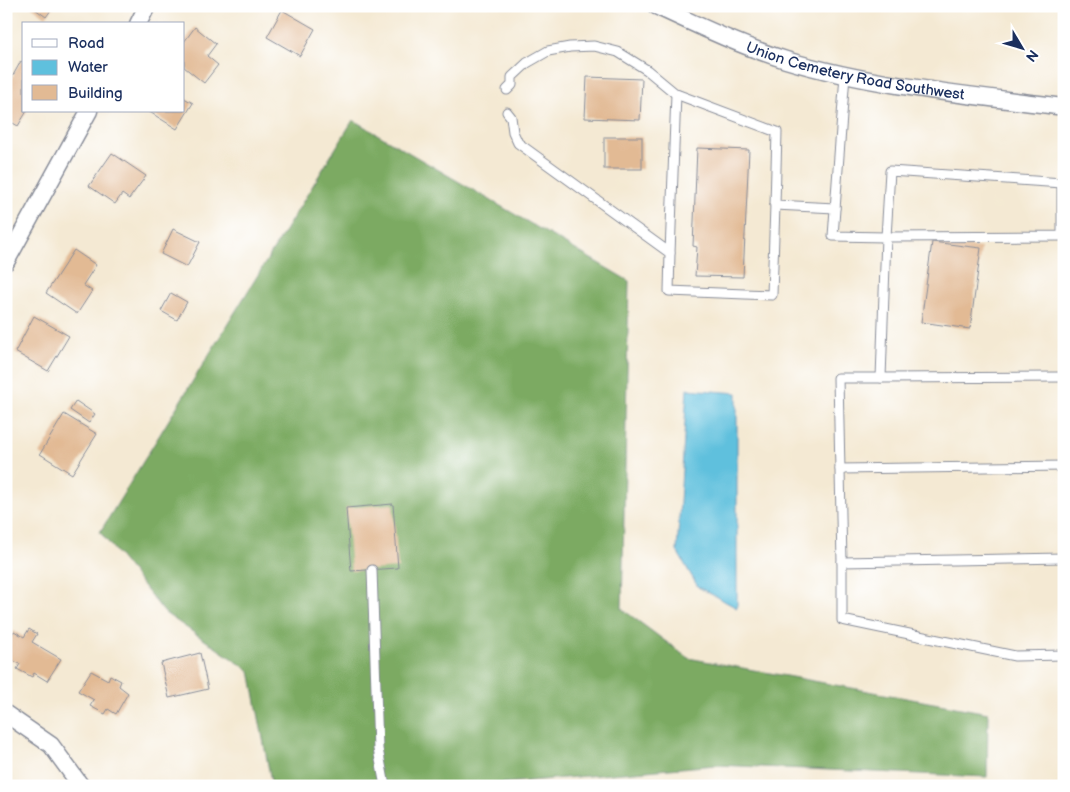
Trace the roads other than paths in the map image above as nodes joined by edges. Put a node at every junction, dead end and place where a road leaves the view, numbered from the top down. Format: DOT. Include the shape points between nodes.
graph roads {
  1 [pos="147,6"];
  2 [pos="656,6"];
  3 [pos="139,22"];
  4 [pos="845,75"];
  5 [pos="512,88"];
  6 [pos="676,94"];
  7 [pos="1064,108"];
  8 [pos="89,112"];
  9 [pos="511,113"];
  10 [pos="775,205"];
  11 [pos="835,208"];
  12 [pos="1063,236"];
  13 [pos="886,237"];
  14 [pos="670,253"];
  15 [pos="6,262"];
  16 [pos="1064,377"];
  17 [pos="881,378"];
  18 [pos="1064,466"];
  19 [pos="840,470"];
  20 [pos="1064,558"];
  21 [pos="842,562"];
  22 [pos="372,570"];
  23 [pos="1064,655"];
  24 [pos="6,714"];
  25 [pos="81,786"];
  26 [pos="385,786"];
  1 -- 3 [label="street"];
  2 -- 4 [label="street, Union Cemetery Road Southwest" via="731,41"];
  4 -- 7 [label="street, Union Cemetery Road Southwest"];
  4 -- 11 [label="lane"];
  5 -- 6 [label="lane" via="512,77 527,63 548,51 594,46 618,52"];
  6 -- 10 [label="lane" via="777,132"];
  6 -- 14 [label="lane"];
  8 -- 15 [label="street"];
  9 -- 14 [label="lane" via="518,143"];
  10 -- 11 [label="lane"];
  10 -- 14 [label="lane" via="772,295 669,291"];
  11 -- 13 [label="lane" via="833,236"];
  12 -- 13 [label="lane"];
  12 -- 13 [label="lane" via="1062,184 890,171"];
  13 -- 17 [label="lane"];
  16 -- 17 [label="lane"];
  17 -- 19 [label="lane" via="838,378"];
  18 -- 19 [label="lane"];
  19 -- 21 [label="lane"];
  20 -- 21 [label="lane"];
  21 -- 23 [label="lane" via="842,620 1015,656"];
  22 -- 26 [label="lane" via="378,749"];
  24 -- 25 [label="street" via="51,745"];
}
